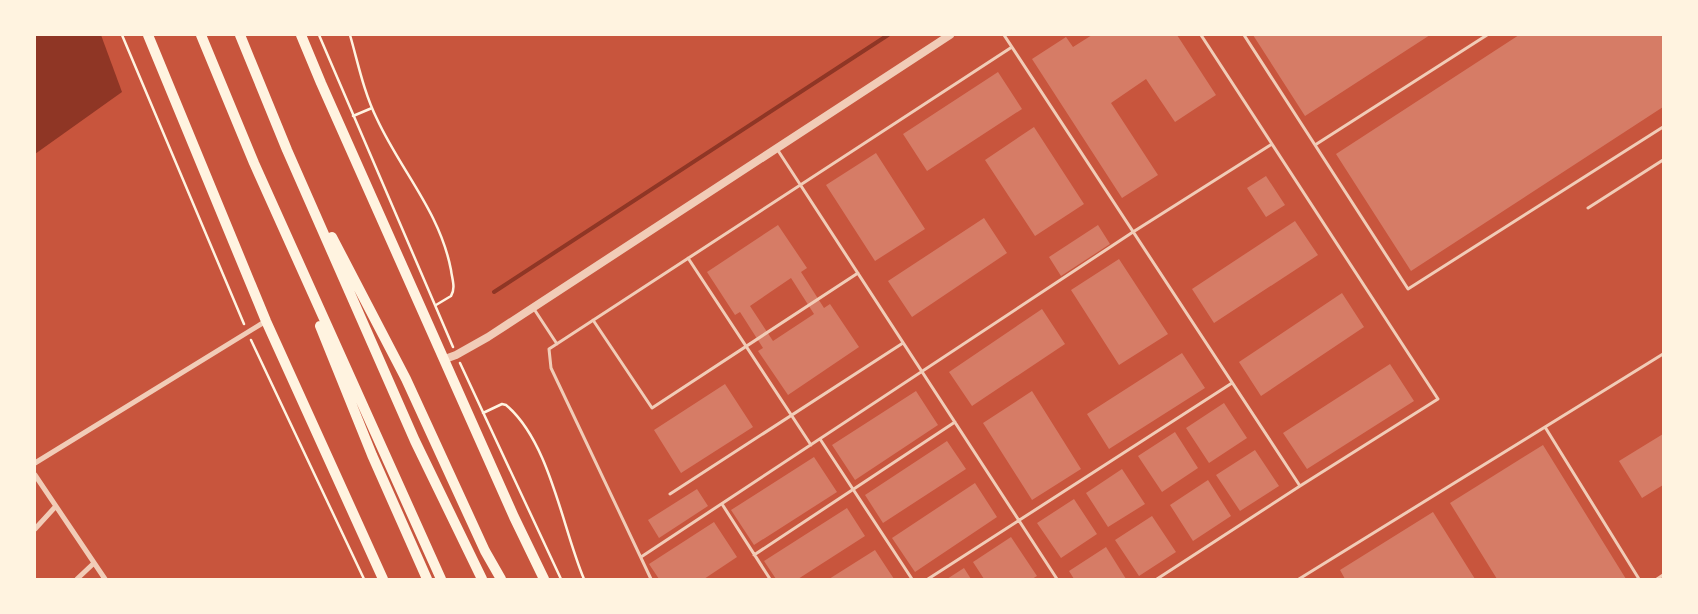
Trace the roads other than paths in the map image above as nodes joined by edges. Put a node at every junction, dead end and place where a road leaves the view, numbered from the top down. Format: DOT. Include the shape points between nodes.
graph roads {
  1 [pos="148,35"];
  2 [pos="201,35"];
  3 [pos="240,35"];
  4 [pos="301,35"];
  5 [pos="950,35"];
  6 [pos="1004,35"];
  7 [pos="1201,35"];
  8 [pos="1244,35"];
  9 [pos="1487,35"];
  10 [pos="1012,47"];
  11 [pos="1663,127"];
  12 [pos="1272,144"];
  13 [pos="1315,145"];
  14 [pos="776,148"];
  15 [pos="287,150"];
  16 [pos="1663,160"];
  17 [pos="254,163"];
  18 [pos="800,185"];
  19 [pos="1588,208"];
  20 [pos="1133,232"];
  21 [pos="688,258"];
  22 [pos="858,273"];
  23 [pos="533,308"];
  24 [pos="593,320"];
  25 [pos="266,321"];
  26 [pos="903,343"];
  27 [pos="556,344"];
  28 [pos="746,347"];
  29 [pos="1663,354"];
  30 [pos="445,359"];
  31 [pos="922,372"];
  32 [pos="1232,383"];
  33 [pos="792,415"];
  34 [pos="955,422"];
  35 [pos="1545,427"];
  36 [pos="820,439"];
  37 [pos="811,444"];
  38 [pos="35,463"];
  39 [pos="35,475"];
  40 [pos="1300,486"];
  41 [pos="853,489"];
  42 [pos="670,494"];
  43 [pos="722,504"];
  44 [pos="56,506"];
  45 [pos="1019,520"];
  46 [pos="35,529"];
  47 [pos="754,554"];
  48 [pos="641,557"];
  49 [pos="94,563"];
  50 [pos="1663,575"];
  51 [pos="77,579"];
  52 [pos="105,579"];
  53 [pos="383,579"];
  54 [pos="427,579"];
  55 [pos="441,579"];
  56 [pos="482,579"];
  57 [pos="501,579"];
  58 [pos="544,579"];
  59 [pos="651,579"];
  60 [pos="770,579"];
  61 [pos="912,579"];
  62 [pos="928,579"];
  63 [pos="1057,579"];
  64 [pos="1157,579"];
  65 [pos="1299,579"];
  66 [pos="1639,579"];
  67 [pos="1657,579"];
  1 -- 25 [label="main road"];
  2 -- 17 [label="main road"];
  3 -- 15 [label="main road"];
  4 -- 30 [label="main road"];
  5 -- 14 [label="street"];
  6 -- 10 [label="lane"];
  7 -- 12 [label="lane"];
  8 -- 13 [label="lane"];
  9 -- 13 [label="lane"];
  10 -- 18 [label="lane"];
  10 -- 20 [label="lane"];
  11 -- 13 [label="lane" via="1408,290"];
  12 -- 20 [label="lane"];
  12 -- 40 [label="lane" via="1438,399"];
  14 -- 18 [label="lane"];
  14 -- 23 [label="street"];
  15 -- 56 [label="main road" via="415,441"];
  15 -- 57 [label="main road" via="406,379"];
  16 -- 19 [label="lane"];
  17 -- 54 [label="main road" via="372,456"];
  17 -- 55 [label="main road"];
  18 -- 21 [label="lane"];
  18 -- 22 [label="lane"];
  20 -- 31 [label="lane"];
  20 -- 32 [label="lane"];
  21 -- 24 [label="lane"];
  21 -- 28 [label="lane"];
  22 -- 26 [label="lane"];
  22 -- 28 [label="lane"];
  23 -- 27 [label="lane"];
  23 -- 30 [label="street" via="488,337"];
  24 -- 27 [label="lane"];
  24 -- 28 [label="lane" via="652,408"];
  25 -- 38 [label="street"];
  25 -- 53 [label="main road"];
  26 -- 31 [label="lane"];
  26 -- 33 [label="lane"];
  27 -- 48 [label="lane" via="549,349 551,368"];
  28 -- 33 [label="lane"];
  29 -- 35 [label="lane"];
  30 -- 58 [label="main road"];
  31 -- 34 [label="lane"];
  31 -- 36 [label="lane"];
  32 -- 40 [label="lane"];
  32 -- 45 [label="lane"];
  33 -- 37 [label="lane"];
  33 -- 42 [label="lane"];
  34 -- 41 [label="lane"];
  34 -- 45 [label="lane"];
  35 -- 65 [label="lane"];
  35 -- 66 [label="lane"];
  36 -- 37 [label="lane"];
  36 -- 41 [label="lane"];
  37 -- 43 [label="lane"];
  39 -- 44 [label="street"];
  40 -- 64 [label="lane"];
  41 -- 47 [label="lane"];
  41 -- 61 [label="lane"];
  43 -- 47 [label="lane"];
  43 -- 48 [label="lane"];
  44 -- 46 [label="street"];
  44 -- 49 [label="street"];
  45 -- 62 [label="lane"];
  45 -- 63 [label="lane"];
  47 -- 60 [label="lane"];
  48 -- 59 [label="lane"];
  49 -- 51 [label="street"];
  49 -- 52 [label="street"];
  50 -- 67 [label="lane"];
}
